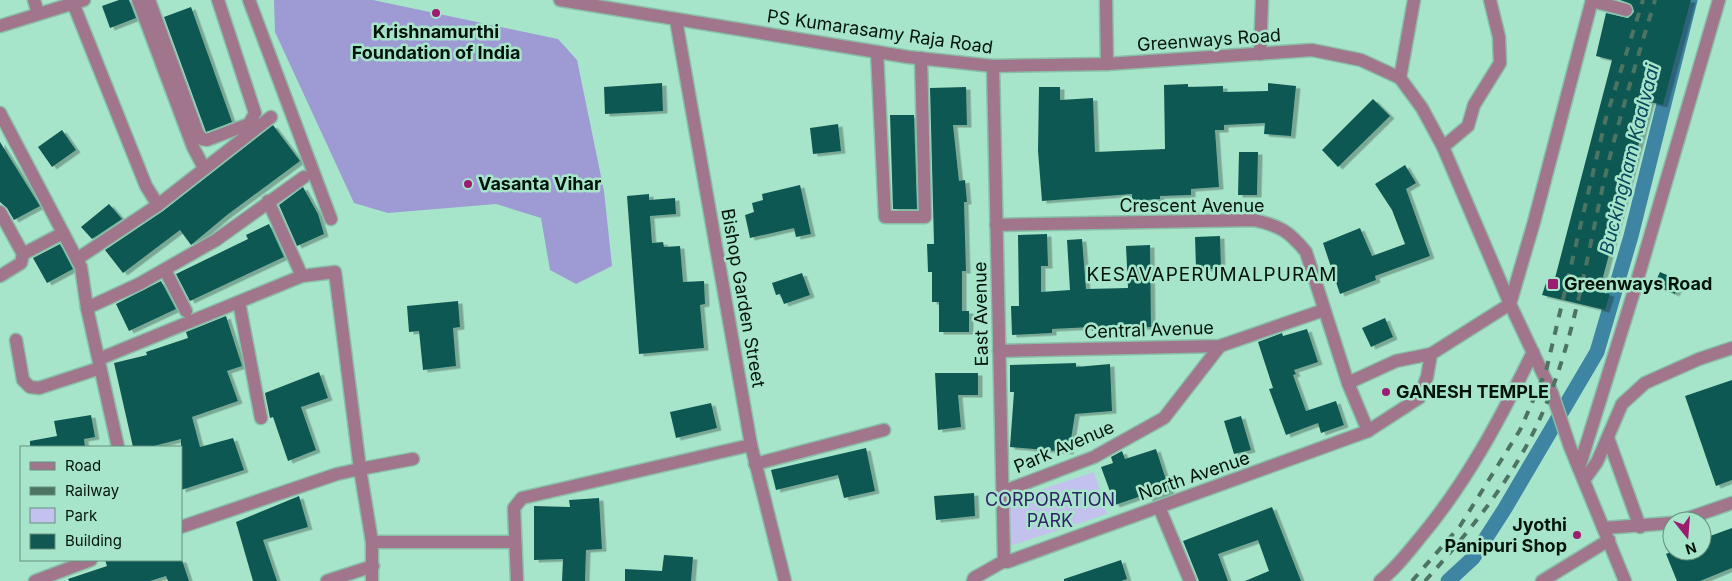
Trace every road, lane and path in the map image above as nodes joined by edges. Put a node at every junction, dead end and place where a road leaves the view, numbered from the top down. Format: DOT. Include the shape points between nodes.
graph roads {
  1 [pos="34,0"];
  2 [pos="138,0"];
  3 [pos="149,0"];
  4 [pos="218,0"];
  5 [pos="248,0"];
  6 [pos="560,0"];
  7 [pos="1106,0"];
  8 [pos="1262,0"];
  9 [pos="1414,0"];
  10 [pos="1490,0"];
  11 [pos="1592,0"];
  12 [pos="1719,0"];
  13 [pos="575,1"];
  14 [pos="78,2"];
  15 [pos="1626,10"];
  16 [pos="38,13"];
  17 [pos="676,20"];
  18 [pos="0,26"];
  19 [pos="877,52"];
  20 [pos="1260,54"];
  21 [pos="921,58"];
  22 [pos="1107,64"];
  23 [pos="992,66"];
  24 [pos="1400,78"];
  25 [pos="0,113"];
  26 [pos="271,117"];
  27 [pos="1443,147"];
  28 [pos="204,168"];
  29 [pos="304,177"];
  30 [pos="268,201"];
  31 [pos="158,205"];
  32 [pos="0,212"];
  33 [pos="331,219"];
  34 [pos="996,225"];
  35 [pos="63,232"];
  36 [pos="23,254"];
  37 [pos="77,260"];
  38 [pos="165,270"];
  39 [pos="0,276"];
  40 [pos="302,276"];
  41 [pos="239,302"];
  42 [pos="1510,304"];
  43 [pos="87,308"];
  44 [pos="1324,310"];
  45 [pos="186,311"];
  46 [pos="16,340"];
  47 [pos="1220,346"];
  48 [pos="1732,348"];
  49 [pos="999,351"];
  50 [pos="1533,352"];
  51 [pos="1431,354"];
  52 [pos="100,364"];
  53 [pos="1348,383"];
  54 [pos="261,418"];
  55 [pos="884,430"];
  56 [pos="1368,431"];
  57 [pos="1608,438"];
  58 [pos="118,446"];
  59 [pos="751,446"];
  60 [pos="414,459"];
  61 [pos="755,464"];
  62 [pos="360,469"];
  63 [pos="1581,474"];
  64 [pos="1002,492"];
  65 [pos="1732,503"];
  66 [pos="1159,507"];
  67 [pos="1709,511"];
  68 [pos="1662,524"];
  69 [pos="182,527"];
  70 [pos="1640,527"];
  71 [pos="1606,534"];
  72 [pos="372,542"];
  73 [pos="515,542"];
  74 [pos="88,561"];
  75 [pos="1004,561"];
  76 [pos="373,566"];
  77 [pos="35,581"];
  78 [pos="327,581"];
  79 [pos="372,581"];
  80 [pos="517,581"];
  81 [pos="785,581"];
  82 [pos="973,581"];
  83 [pos="1190,581"];
  84 [pos="1380,581"];
  85 [pos="1542,581"];
  86 [pos="1625,581"];
  1 -- 16 [label="street"];
  2 -- 28 [label="street" via="193,147"];
  3 -- 4 [label="street" via="198,134 207,140 249,124 255,113"];
  5 -- 33 [label="street"];
  6 -- 13 [label="street, PS Kumarasamy Raja Road"];
  7 -- 22 [label="street"];
  8 -- 20 [label="street"];
  9 -- 24 [label="street"];
  10 -- 27 [label="street" via="1499,37 1500,63 1474,105 1468,126"];
  11 -- 15 [label="street"];
  11 -- 42 [label="street"];
  12 -- 63 [label="street"];
  13 -- 17 [label="street, PS Kumarasamy Raja Road"];
  14 -- 16 [label="street"];
  14 -- 31 [label="street" via="146,186"];
  16 -- 18 [label="street"];
  17 -- 19 [label="street, PS Kumarasamy Raja Road"];
  17 -- 59 [label="street, Bishop Garden Street"];
  19 -- 21 [label="street, PS Kumarasamy Raja Road"];
  19 -- 21 [label="street" via="885,217 925,217"];
  20 -- 22 [label="street, Greenways Road"];
  20 -- 24 [label="street, Greenways Road" via="1312,50 1361,60"];
  21 -- 23 [label="street, PS Kumarasamy Raja Road"];
  22 -- 23 [label="street, PS Kumarasamy Raja Road"];
  23 -- 34 [label="street, East Avenue"];
  24 -- 27 [label="street, Greenways Road" via="1422,108"];
  25 -- 35 [label="street"];
  26 -- 28 [label="street"];
  27 -- 42 [label="street, Greenways Road"];
  28 -- 31 [label="street"];
  29 -- 30 [label="street"];
  30 -- 38 [label="street" via="216,240"];
  30 -- 40 [label="street"];
  31 -- 37 [label="street"];
  32 -- 36 [label="street"];
  34 -- 44 [label="street, Crescent Avenue" via="1254,220 1278,225 1306,252"];
  34 -- 49 [label="street, East Avenue"];
  35 -- 36 [label="street"];
  35 -- 37 [label="street"];
  36 -- 39 [label="street" via="21,263"];
  37 -- 43 [label="street"];
  38 -- 43 [label="street"];
  38 -- 45 [label="street"];
  40 -- 41 [label="street"];
  40 -- 62 [label="street" via="334,272"];
  41 -- 52 [label="street"];
  41 -- 54 [label="street"];
  42 -- 50 [label="street, Greenways Road"];
  42 -- 51 [label="street"];
  43 -- 52 [label="street"];
  44 -- 47 [label="street, Central Avenue"];
  44 -- 53 [label="street, Crescent Avenue"];
  46 -- 52 [label="street" via="23,380 30,387 39,388"];
  47 -- 49 [label="street, Central Avenue"];
  47 -- 64 [label="street, Park Avenue" via="1164,418 1094,456"];
  48 -- 57 [label="street" via="1645,383 1622,404"];
  49 -- 64 [label="street, East Avenue"];
  50 -- 63 [label="street, Greenways Road"];
  50 -- 84 [label="street" via="1491,435 1441,512"];
  51 -- 53 [label="street" via="1396,361"];
  51 -- 56 [label="street, North Avenue" via="1419,398"];
  52 -- 58 [label="street"];
  53 -- 56 [label="street, Crescent Avenue"];
  55 -- 61 [label="street"];
  56 -- 66 [label="street, North Avenue"];
  57 -- 63 [label="street" via="1596,462"];
  57 -- 70 [label="street"];
  59 -- 61 [label="street, Bishop Garden Street"];
  59 -- 73 [label="street" via="522,498 514,508"];
  60 -- 62 [label="street"];
  61 -- 81 [label="street, Bishop Garden Street"];
  62 -- 69 [label="street"];
  62 -- 72 [label="street"];
  63 -- 71 [label="street, Greenways Road"];
  64 -- 75 [label="street, East Avenue"];
  65 -- 67 [label="street"];
  66 -- 75 [label="street, North Avenue"];
  66 -- 83 [label="street"];
  68 -- 70 [label="street"];
  70 -- 71 [label="street"];
  71 -- 85 [label="street"];
  71 -- 86 [label="street, Greenways Road"];
  72 -- 73 [label="street"];
  72 -- 76 [label="street"];
  73 -- 80 [label="street"];
  74 -- 77 [label="street"];
  75 -- 82 [label="street, North Avenue"];
  76 -- 78 [label="street"];
  76 -- 79 [label="street"];
}
